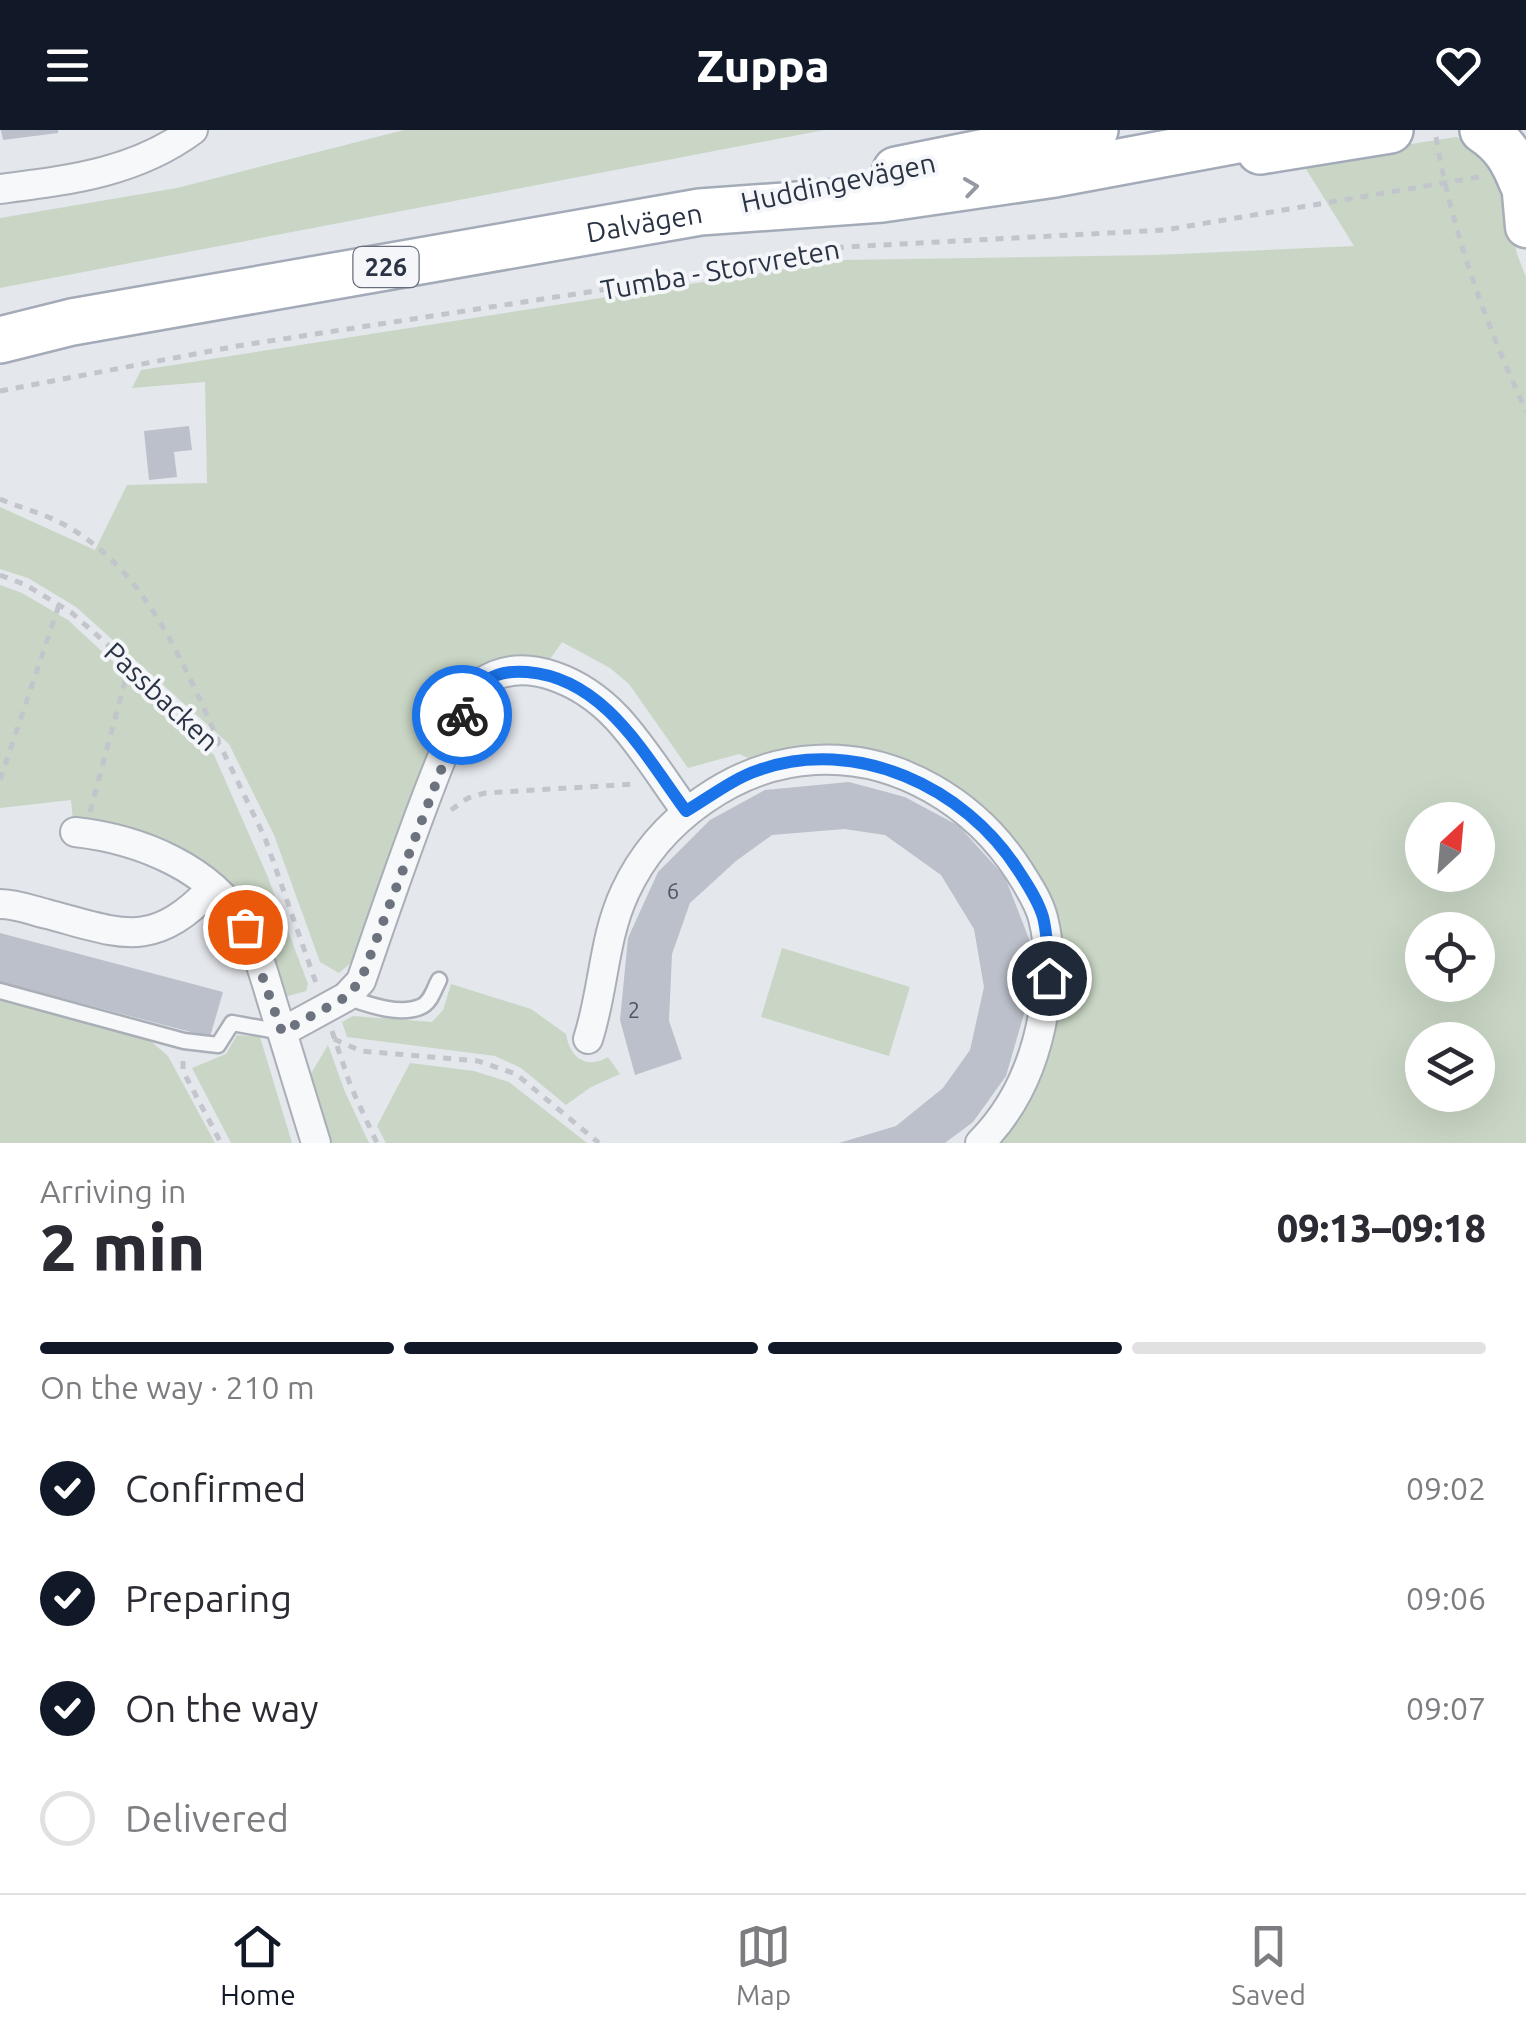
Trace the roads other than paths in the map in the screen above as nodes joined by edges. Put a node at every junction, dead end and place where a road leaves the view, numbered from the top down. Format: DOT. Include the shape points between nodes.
graph roads {
  1 [pos="192,130"];
  2 [pos="1095,130"];
  3 [pos="1291,130"];
  4 [pos="1390,130"];
  5 [pos="1483,130"];
  6 [pos="1514,130"];
  7 [pos="1055,174"];
  8 [pos="1513,185"];
  9 [pos="0,189"];
  10 [pos="700,212"];
  11 [pos="1526,227"];
  12 [pos="72,322"];
  13 [pos="0,330"];
  14 [pos="0,340"];
  15 [pos="686,811"];
  16 [pos="82,823"];
  17 [pos="212,888"];
  18 [pos="0,904"];
  19 [pos="439,980"];
  20 [pos="0,990"];
  21 [pos="335,1003"];
  22 [pos="282,1032"];
  23 [pos="588,1039"];
  24 [pos="316,1143"];
  25 [pos="980,1143"];
  1 -- 9 [label="street" via="122,168"];
  2 -- 10 [label="main road, Huddingevägen / 226"];
  3 -- 7 [label="main road, Dalvägen / 226"];
  4 -- 7 [label="main road"];
  5 -- 8 [label="main road" via="1512,157"];
  6 -- 8 [label="main road"];
  10 -- 7 [label="main road, Dalvägen / 226, one-way" via="882,199"];
  8 -- 11 [label="main road"];
  10 -- 12 [label="main road, Dalvägen / 226"];
  12 -- 13 [label="main road, 226"];
  12 -- 14 [label="main road, Dalvägen / 226"];
  15 -- 21 [label="street" via="617,718 579,686 552,674 508,670 478,684 452,733 361,980"];
  15 -- 23 [label="street" via="626,890 607,940"];
  15 -- 25 [label="street" via="758,770 816,759 910,777 948,798 1003,846 1042,914 1049,978 1025,1079"];
  16 -- 17 [label="street" via="167,856"];
  17 -- 18 [label="street" via="159,930 133,935"];
  17 -- 22 [label="street" via="245,927"];
  19 -- 21 [label="lane" via="420,1007"];
  20 -- 22 [label="lane" via="218,1046 232,1023"];
  21 -- 22 [label="street"];
  22 -- 24 [label="street"];
}
